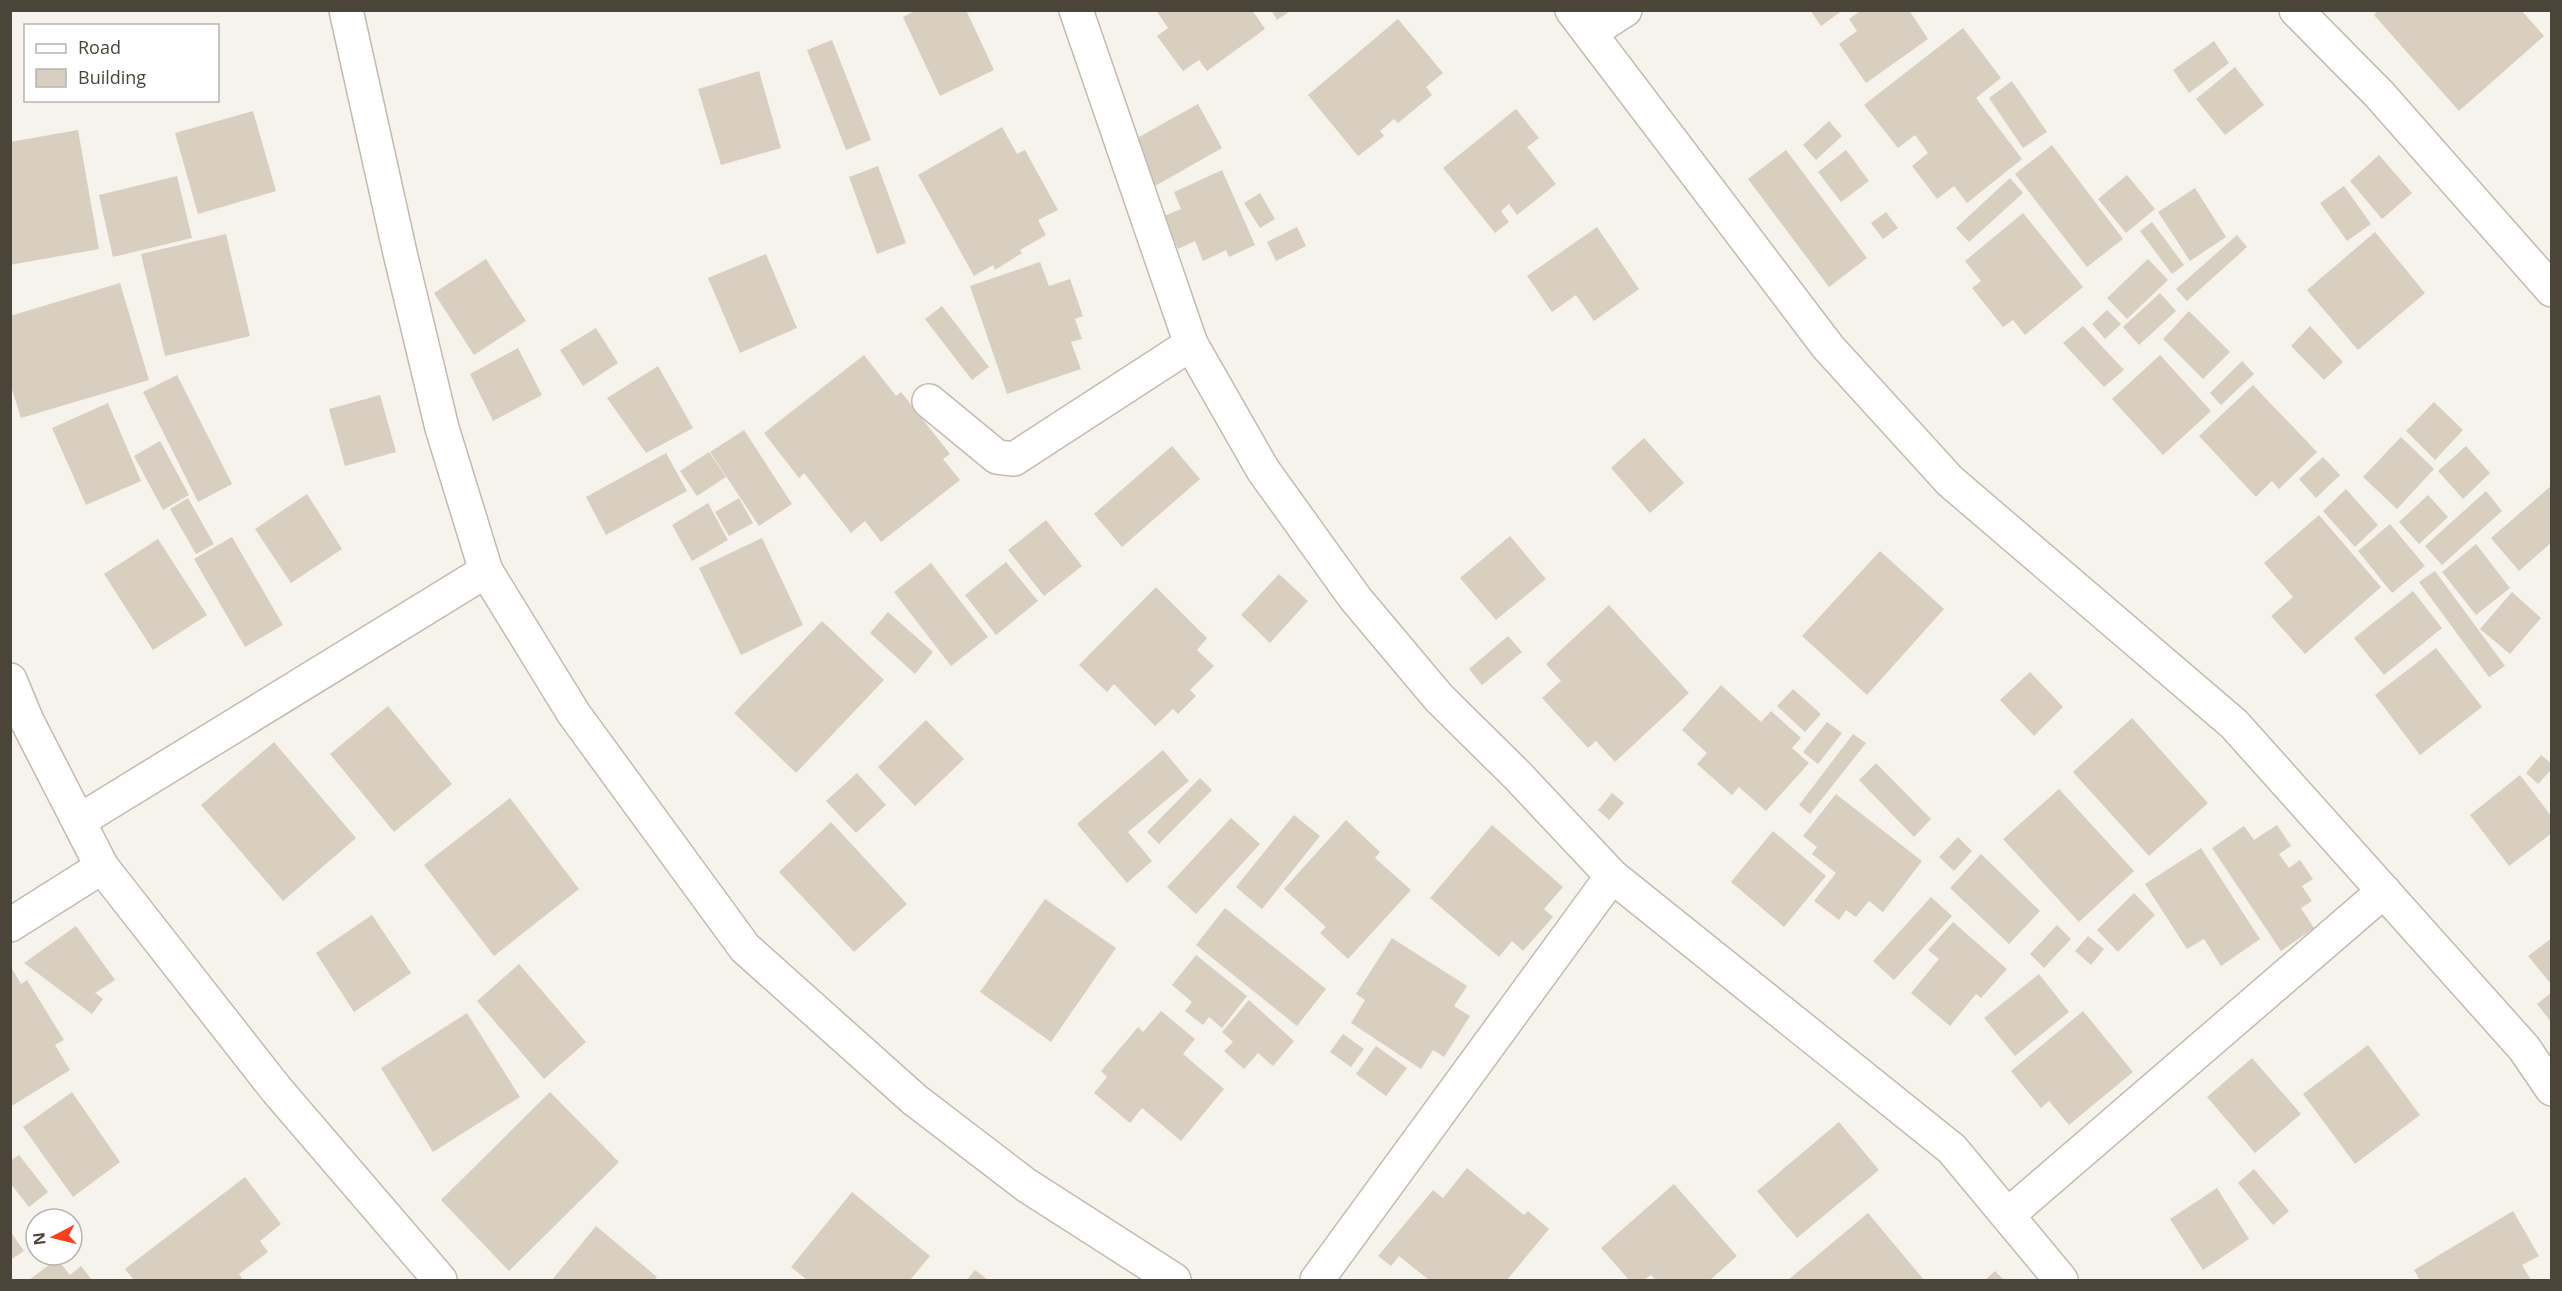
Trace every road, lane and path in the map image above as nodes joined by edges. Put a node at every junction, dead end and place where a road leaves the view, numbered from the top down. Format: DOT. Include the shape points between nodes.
graph roads {
  1 [pos="346,10"];
  2 [pos="1076,10"];
  3 [pos="1625,10"];
  4 [pos="2296,10"];
  5 [pos="1582,21"];
  6 [pos="2552,290"];
  7 [pos="1191,344"];
  8 [pos="929,401"];
  9 [pos="486,571"];
  10 [pos="10,680"];
  11 [pos="79,821"];
  12 [pos="102,867"];
  13 [pos="1612,876"];
  14 [pos="2384,891"];
  15 [pos="10,925"];
  16 [pos="2552,1089"];
  17 [pos="2008,1215"];
  18 [pos="441,1281"];
  19 [pos="1174,1281"];
  20 [pos="1317,1281"];
  21 [pos="2061,1281"];
  1 -- 9 [label="street" via="442,428"];
  2 -- 7 [label="street"];
  3 -- 5 [label="street"];
  4 -- 6 [label="street" via="2379,94"];
  5 -- 14 [label="street" via="1828,347 1950,481 2234,724"];
  7 -- 8 [label="street" via="1014,459 997,457"];
  7 -- 13 [label="street" via="1263,470 1354,598 1439,698"];
  9 -- 11 [label="street"];
  9 -- 19 [label="street" via="574,714 745,948 915,1100 1026,1185"];
  10 -- 11 [label="street"];
  11 -- 12 [label="street"];
  12 -- 15 [label="street"];
  12 -- 18 [label="street" via="276,1089"];
  13 -- 17 [label="street" via="1953,1149"];
  13 -- 20 [label="street"];
  14 -- 16 [label="street" via="2524,1048"];
  14 -- 17 [label="street"];
  17 -- 21 [label="street"];
}
